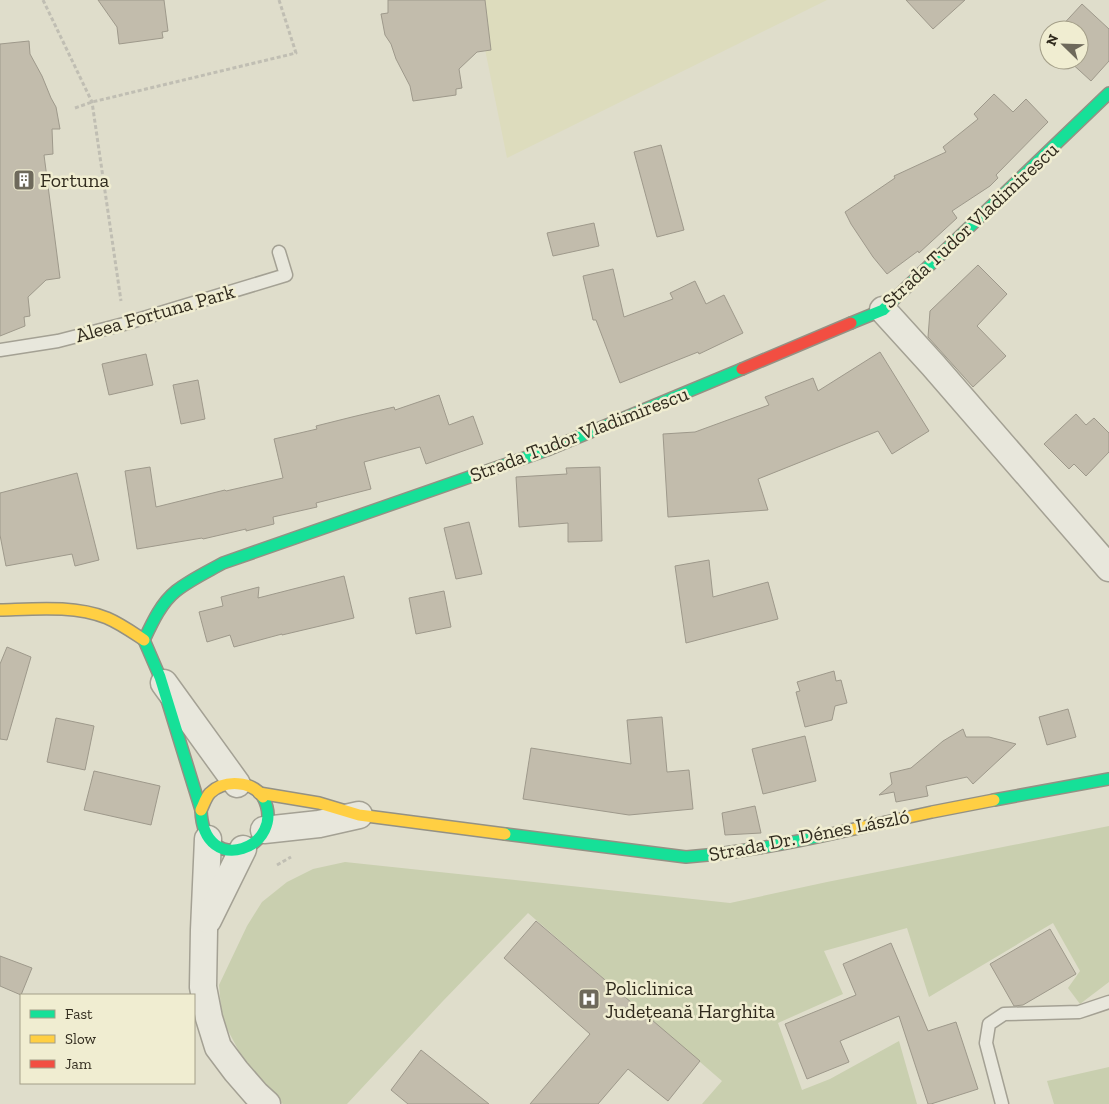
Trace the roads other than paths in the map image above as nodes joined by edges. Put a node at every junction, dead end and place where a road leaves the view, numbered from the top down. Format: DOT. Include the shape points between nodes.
graph roads {
  1 [pos="1109,93"];
  2 [pos="279,252"];
  3 [pos="883,310"];
  4 [pos="0,350"];
  5 [pos="1109,568"];
  6 [pos="0,610"];
  7 [pos="144,640"];
  8 [pos="160,677"];
  9 [pos="1109,780"];
  10 [pos="248,788"];
  11 [pos="201,810"];
  12 [pos="359,815"];
  13 [pos="264,830"];
  14 [pos="208,839"];
  15 [pos="243,849"];
  16 [pos="204,930"];
  17 [pos="1109,1002"];
  18 [pos="267,1104"];
  19 [pos="1002,1104"];
  1 -- 3 [label="street, Strada Tudor Vladimirescu"];
  2 -- 4 [label="lane, Aleea Fortuna Park" via="286,275 124,324 58,341"];
  3 -- 5 [label="street"];
  3 -- 7 [label="street, Strada Tudor Vladimirescu" via="547,450 223,563 174,592"];
  6 -- 7 [label="street" via="85,612 117,623"];
  7 -- 8 [label="street"];
  8 -- 10 [label="street"];
  8 -- 11 [label="street"];
  9 -- 12 [label="street, Strada Dr. Dénes László" via="944,809 713,856 686,857"];
  10 -- 11 [label="street" via="228,784 218,788 210,793"];
  10 -- 12 [label="street, Strada Dr. Dénes László"];
  10 -- 13 [label="street" via="266,804"];
  11 -- 14 [label="street" via="203,830"];
  12 -- 13 [label="street" via="319,824"];
  13 -- 15 [label="street" via="252,845"];
  14 -- 15 [label="street" via="224,849"];
  14 -- 16 [label="street"];
  15 -- 16 [label="street"];
  16 -- 18 [label="street" via="203,987 208,1018 218,1048"];
  17 -- 19 [label="lane" via="1079,1012 1004,1014 988,1024 986,1043"];
}
